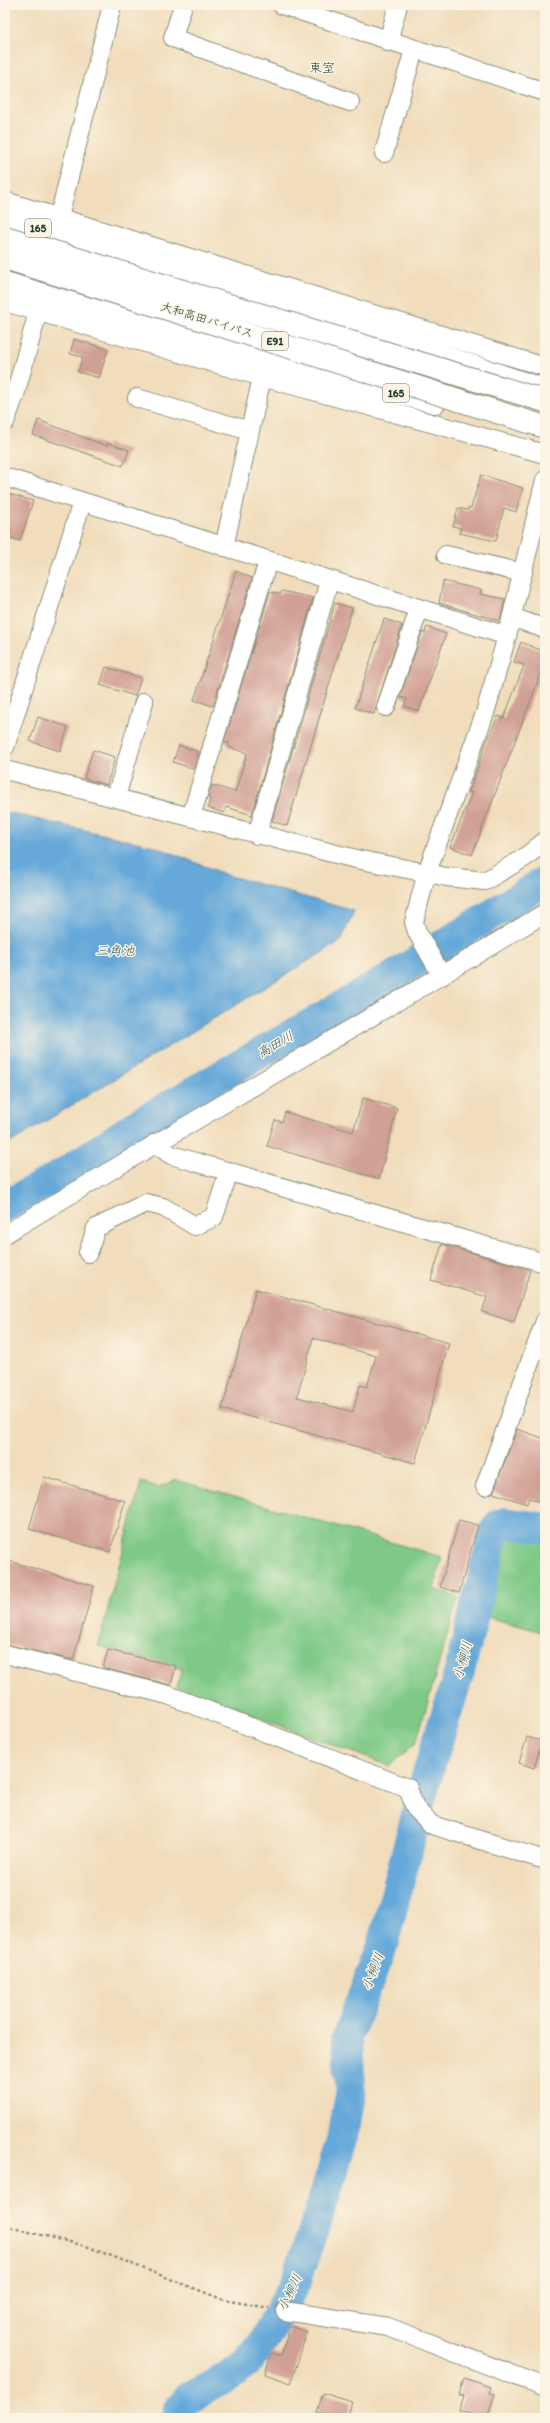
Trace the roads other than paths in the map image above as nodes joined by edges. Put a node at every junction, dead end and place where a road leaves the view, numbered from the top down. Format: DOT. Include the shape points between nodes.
graph roads {
  1 [pos="112,5"];
  2 [pos="183,5"];
  3 [pos="282,5"];
  4 [pos="398,5"];
  5 [pos="388,42"];
  6 [pos="414,50"];
  7 [pos="545,92"];
  8 [pos="350,102"];
  9 [pos="384,154"];
  10 [pos="5,201"];
  11 [pos="5,217"];
  12 [pos="59,217"];
  13 [pos="5,236"];
  14 [pos="5,258"];
  15 [pos="5,283"];
  16 [pos="5,302"];
  17 [pos="46,305"];
  18 [pos="545,367"];
  19 [pos="262,377"];
  20 [pos="545,390"];
  21 [pos="137,398"];
  22 [pos="545,400"];
  23 [pos="5,422"];
  24 [pos="545,427"];
  25 [pos="250,431"];
  26 [pos="545,454"];
  27 [pos="5,477"];
  28 [pos="545,480"];
  29 [pos="82,502"];
  30 [pos="224,547"];
  31 [pos="446,555"];
  32 [pos="268,561"];
  33 [pos="523,573"];
  34 [pos="329,581"];
  35 [pos="419,609"];
  36 [pos="512,617"];
  37 [pos="545,629"];
  38 [pos="507,636"];
  39 [pos="144,702"];
  40 [pos="386,707"];
  41 [pos="5,747"];
  42 [pos="5,770"];
  43 [pos="116,797"];
  44 [pos="191,817"];
  45 [pos="257,835"];
  46 [pos="545,841"];
  47 [pos="427,872"];
  48 [pos="545,913"];
  49 [pos="439,971"];
  50 [pos="155,1143"];
  51 [pos="229,1172"];
  52 [pos="5,1234"];
  53 [pos="88,1253"];
  54 [pos="545,1263"];
  55 [pos="545,1321"];
  56 [pos="486,1486"];
  57 [pos="5,1654"];
  58 [pos="545,1860"];
  59 [pos="279,2310"];
  60 [pos="545,2387"];
  1 -- 12 [label="street"];
  2 -- 8 [label="street" via="173,38"];
  3 -- 5 [label="street"];
  4 -- 5 [label="street"];
  5 -- 6 [label="street"];
  6 -- 7 [label="street"];
  6 -- 9 [label="street"];
  10 -- 12 [label="street"];
  11 -- 20 [label="highway, 165" via="265,297"];
  12 -- 18 [label="street"];
  13 -- 22 [label="highway, 大和高田バイパス / E91, bridge"];
  14 -- 24 [label="highway, 大和高田バイパス / E91, bridge"];
  15 -- 17 [label="highway, 165"];
  16 -- 17 [label="street"];
  17 -- 19 [label="street"];
  17 -- 23 [label="street"];
  17 -- 24 [label="highway, 165, bridge" via="248,357"];
  19 -- 25 [label="street"];
  19 -- 26 [label="street"];
  21 -- 25 [label="street"];
  25 -- 30 [label="street"];
  27 -- 29 [label="street"];
  28 -- 33 [label="street"];
  29 -- 30 [label="street"];
  29 -- 41 [label="street"];
  30 -- 32 [label="street"];
  31 -- 33 [label="street"];
  32 -- 34 [label="street"];
  32 -- 44 [label="street"];
  33 -- 36 [label="street"];
  34 -- 35 [label="street"];
  34 -- 45 [label="street"];
  35 -- 38 [label="street"];
  35 -- 40 [label="street"];
  36 -- 37 [label="street"];
  36 -- 38 [label="street"];
  38 -- 47 [label="street" via="485,713"];
  39 -- 43 [label="street"];
  42 -- 43 [label="street"];
  43 -- 44 [label="street"];
  44 -- 45 [label="street"];
  45 -- 47 [label="street" via="356,859"];
  46 -- 47 [label="street" via="524,858 485,881"];
  47 -- 49 [label="street" via="414,922"];
  48 -- 49 [label="street"];
  49 -- 50 [label="street"];
  50 -- 51 [label="street" via="170,1155"];
  50 -- 52 [label="street"];
  51 -- 53 [label="street" via="214,1217 195,1226 163,1207 146,1203 96,1228"];
  51 -- 54 [label="street"];
  55 -- 56 [label="street"];
  57 -- 58 [label="street" via="168,1695 408,1788 419,1811 432,1825"];
  59 -- 60 [label="street" via="388,2327"];
}
